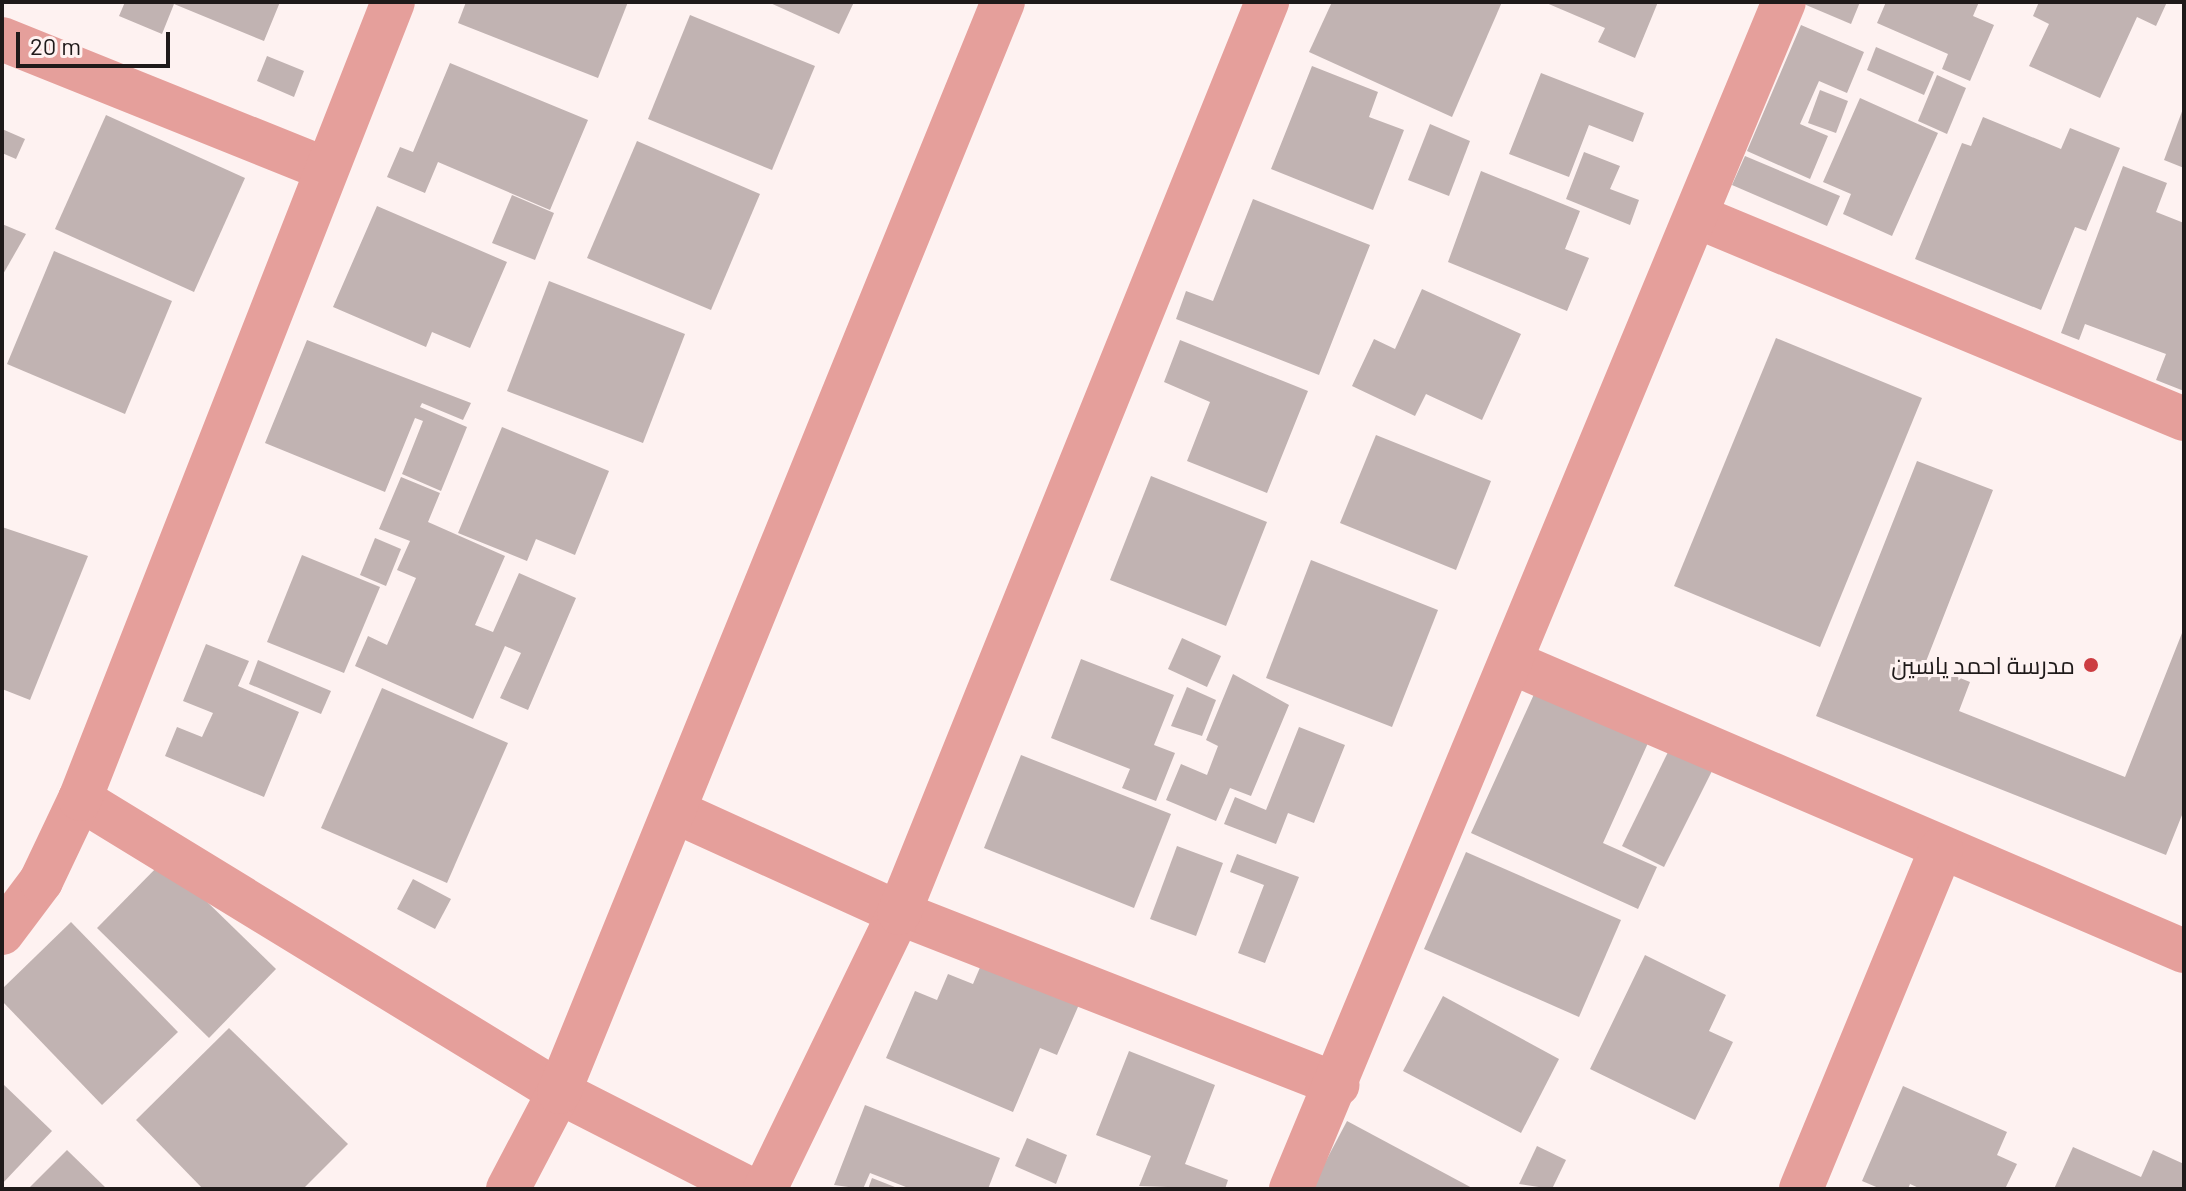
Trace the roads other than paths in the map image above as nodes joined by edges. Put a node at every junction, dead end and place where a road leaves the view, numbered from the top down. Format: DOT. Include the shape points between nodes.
graph roads {
  1 [pos="393,2"];
  2 [pos="1003,2"];
  3 [pos="1267,2"];
  4 [pos="1784,2"];
  5 [pos="2,39"];
  6 [pos="326,169"];
  7 [pos="1698,217"];
  8 [pos="2184,419"];
  9 [pos="1513,663"];
  10 [pos="80,799"];
  11 [pos="674,811"];
  12 [pos="1941,849"];
  13 [pos="899,913"];
  14 [pos="2,933"];
  15 [pos="2184,951"];
  16 [pos="1337,1085"];
  17 [pos="559,1092"];
  18 [pos="508,1189"];
  19 [pos="749,1189"];
  20 [pos="765,1189"];
  21 [pos="1291,1189"];
  22 [pos="1801,1189"];
  1 -- 6 [label="street"];
  2 -- 11 [label="street"];
  3 -- 13 [label="street"];
  4 -- 7 [label="street"];
  5 -- 6 [label="street"];
  6 -- 10 [label="street"];
  7 -- 8 [label="street"];
  7 -- 9 [label="street"];
  9 -- 12 [label="street"];
  9 -- 16 [label="street"];
  10 -- 14 [label="street" via="41,881"];
  10 -- 17 [label="street"];
  11 -- 13 [label="street"];
  11 -- 17 [label="street"];
  12 -- 15 [label="street"];
  12 -- 22 [label="street"];
  13 -- 16 [label="street"];
  13 -- 20 [label="street"];
  16 -- 21 [label="street"];
  17 -- 18 [label="street"];
  17 -- 19 [label="street"];
}
